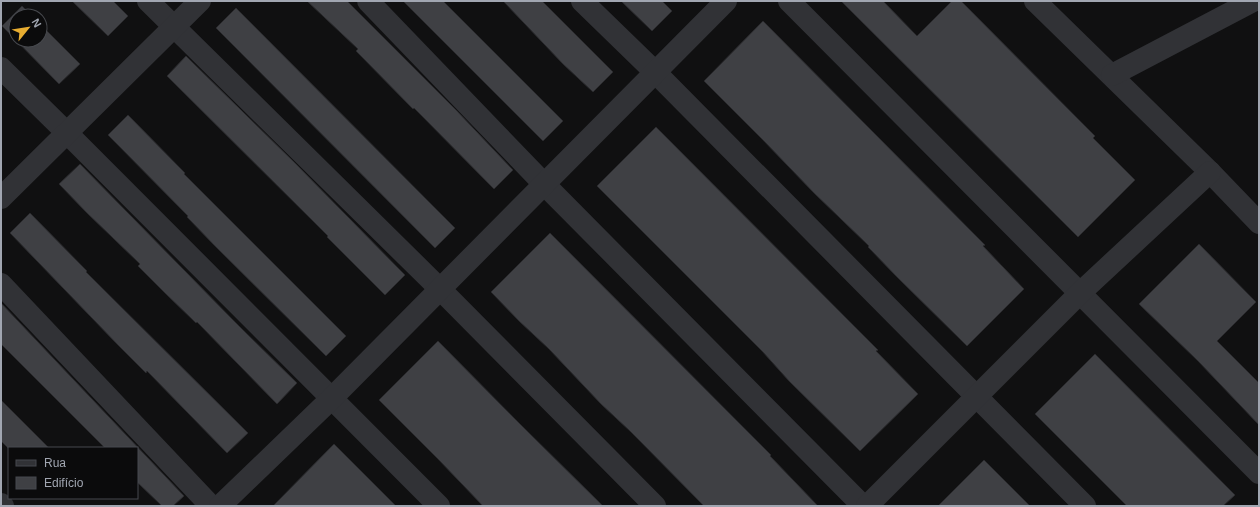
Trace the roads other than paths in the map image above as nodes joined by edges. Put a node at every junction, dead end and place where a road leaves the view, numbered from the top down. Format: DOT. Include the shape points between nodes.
graph roads {
  1 [pos="148,1"];
  2 [pos="200,1"];
  3 [pos="368,1"];
  4 [pos="582,1"];
  5 [pos="726,1"];
  6 [pos="789,1"];
  7 [pos="1035,1"];
  8 [pos="1253,1"];
  9 [pos="174,27"];
  10 [pos="1,68"];
  11 [pos="655,72"];
  12 [pos="1112,75"];
  13 [pos="67,133"];
  14 [pos="1210,172"];
  15 [pos="544,184"];
  16 [pos="1,198"];
  17 [pos="1259,223"];
  18 [pos="1,284"];
  19 [pos="440,289"];
  20 [pos="1080,293"];
  21 [pos="976,397"];
  22 [pos="332,398"];
  23 [pos="1259,473"];
  24 [pos="210,506"];
  25 [pos="220,506"];
  26 [pos="439,506"];
  27 [pos="655,506"];
  28 [pos="863,506"];
  29 [pos="867,506"];
  30 [pos="1085,506"];
  1 -- 9 [label="street"];
  2 -- 9 [label="street"];
  3 -- 15 [label="street"];
  4 -- 11 [label="street"];
  5 -- 11 [label="street"];
  6 -- 20 [label="street"];
  7 -- 12 [label="street"];
  8 -- 12 [label="street"];
  9 -- 13 [label="street"];
  9 -- 19 [label="street"];
  10 -- 13 [label="street"];
  11 -- 15 [label="street"];
  11 -- 21 [label="street"];
  12 -- 14 [label="street"];
  13 -- 16 [label="street"];
  13 -- 22 [label="street"];
  14 -- 17 [label="street"];
  14 -- 20 [label="street"];
  15 -- 19 [label="street"];
  15 -- 28 [label="street"];
  18 -- 24 [label="street"];
  19 -- 22 [label="street"];
  19 -- 27 [label="street"];
  20 -- 21 [label="street"];
  20 -- 23 [label="street"];
  21 -- 29 [label="street"];
  21 -- 30 [label="street"];
  22 -- 25 [label="street"];
  22 -- 26 [label="street"];
}
